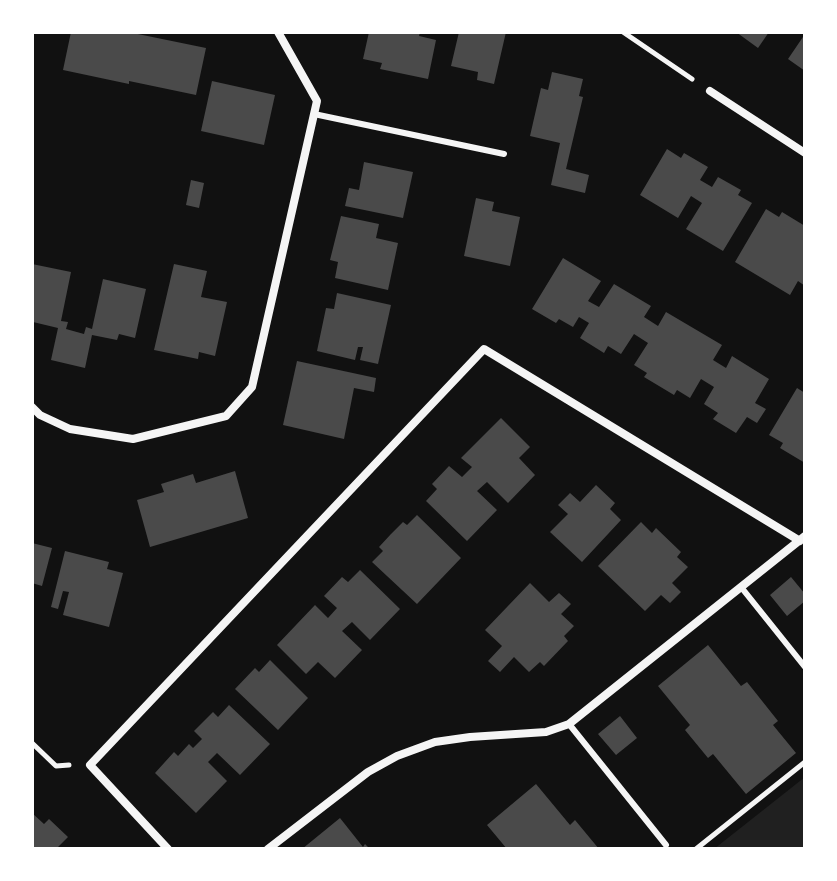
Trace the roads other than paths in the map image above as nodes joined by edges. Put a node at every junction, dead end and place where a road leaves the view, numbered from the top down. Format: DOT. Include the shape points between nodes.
graph roads {
  1 [pos="278,32"];
  2 [pos="710,91"];
  3 [pos="314,114"];
  4 [pos="805,153"];
  5 [pos="504,154"];
  6 [pos="32,407"];
  7 [pos="802,539"];
  8 [pos="741,587"];
  9 [pos="805,667"];
  10 [pos="569,724"];
  11 [pos="666,845"];
  12 [pos="168,849"];
  13 [pos="268,849"];
  1 -- 3 [label="street" via="317,101"];
  2 -- 4 [label="street"];
  3 -- 5 [label="lane"];
  3 -- 6 [label="street" via="252,387 226,416 133,439 70,429"];
  7 -- 8 [label="street"];
  7 -- 12 [label="street" via="484,349 90,765"];
  8 -- 9 [label="lane"];
  8 -- 10 [label="street"];
  10 -- 11 [label="lane"];
  10 -- 13 [label="street" via="546,732 435,742 397,756"];
}
